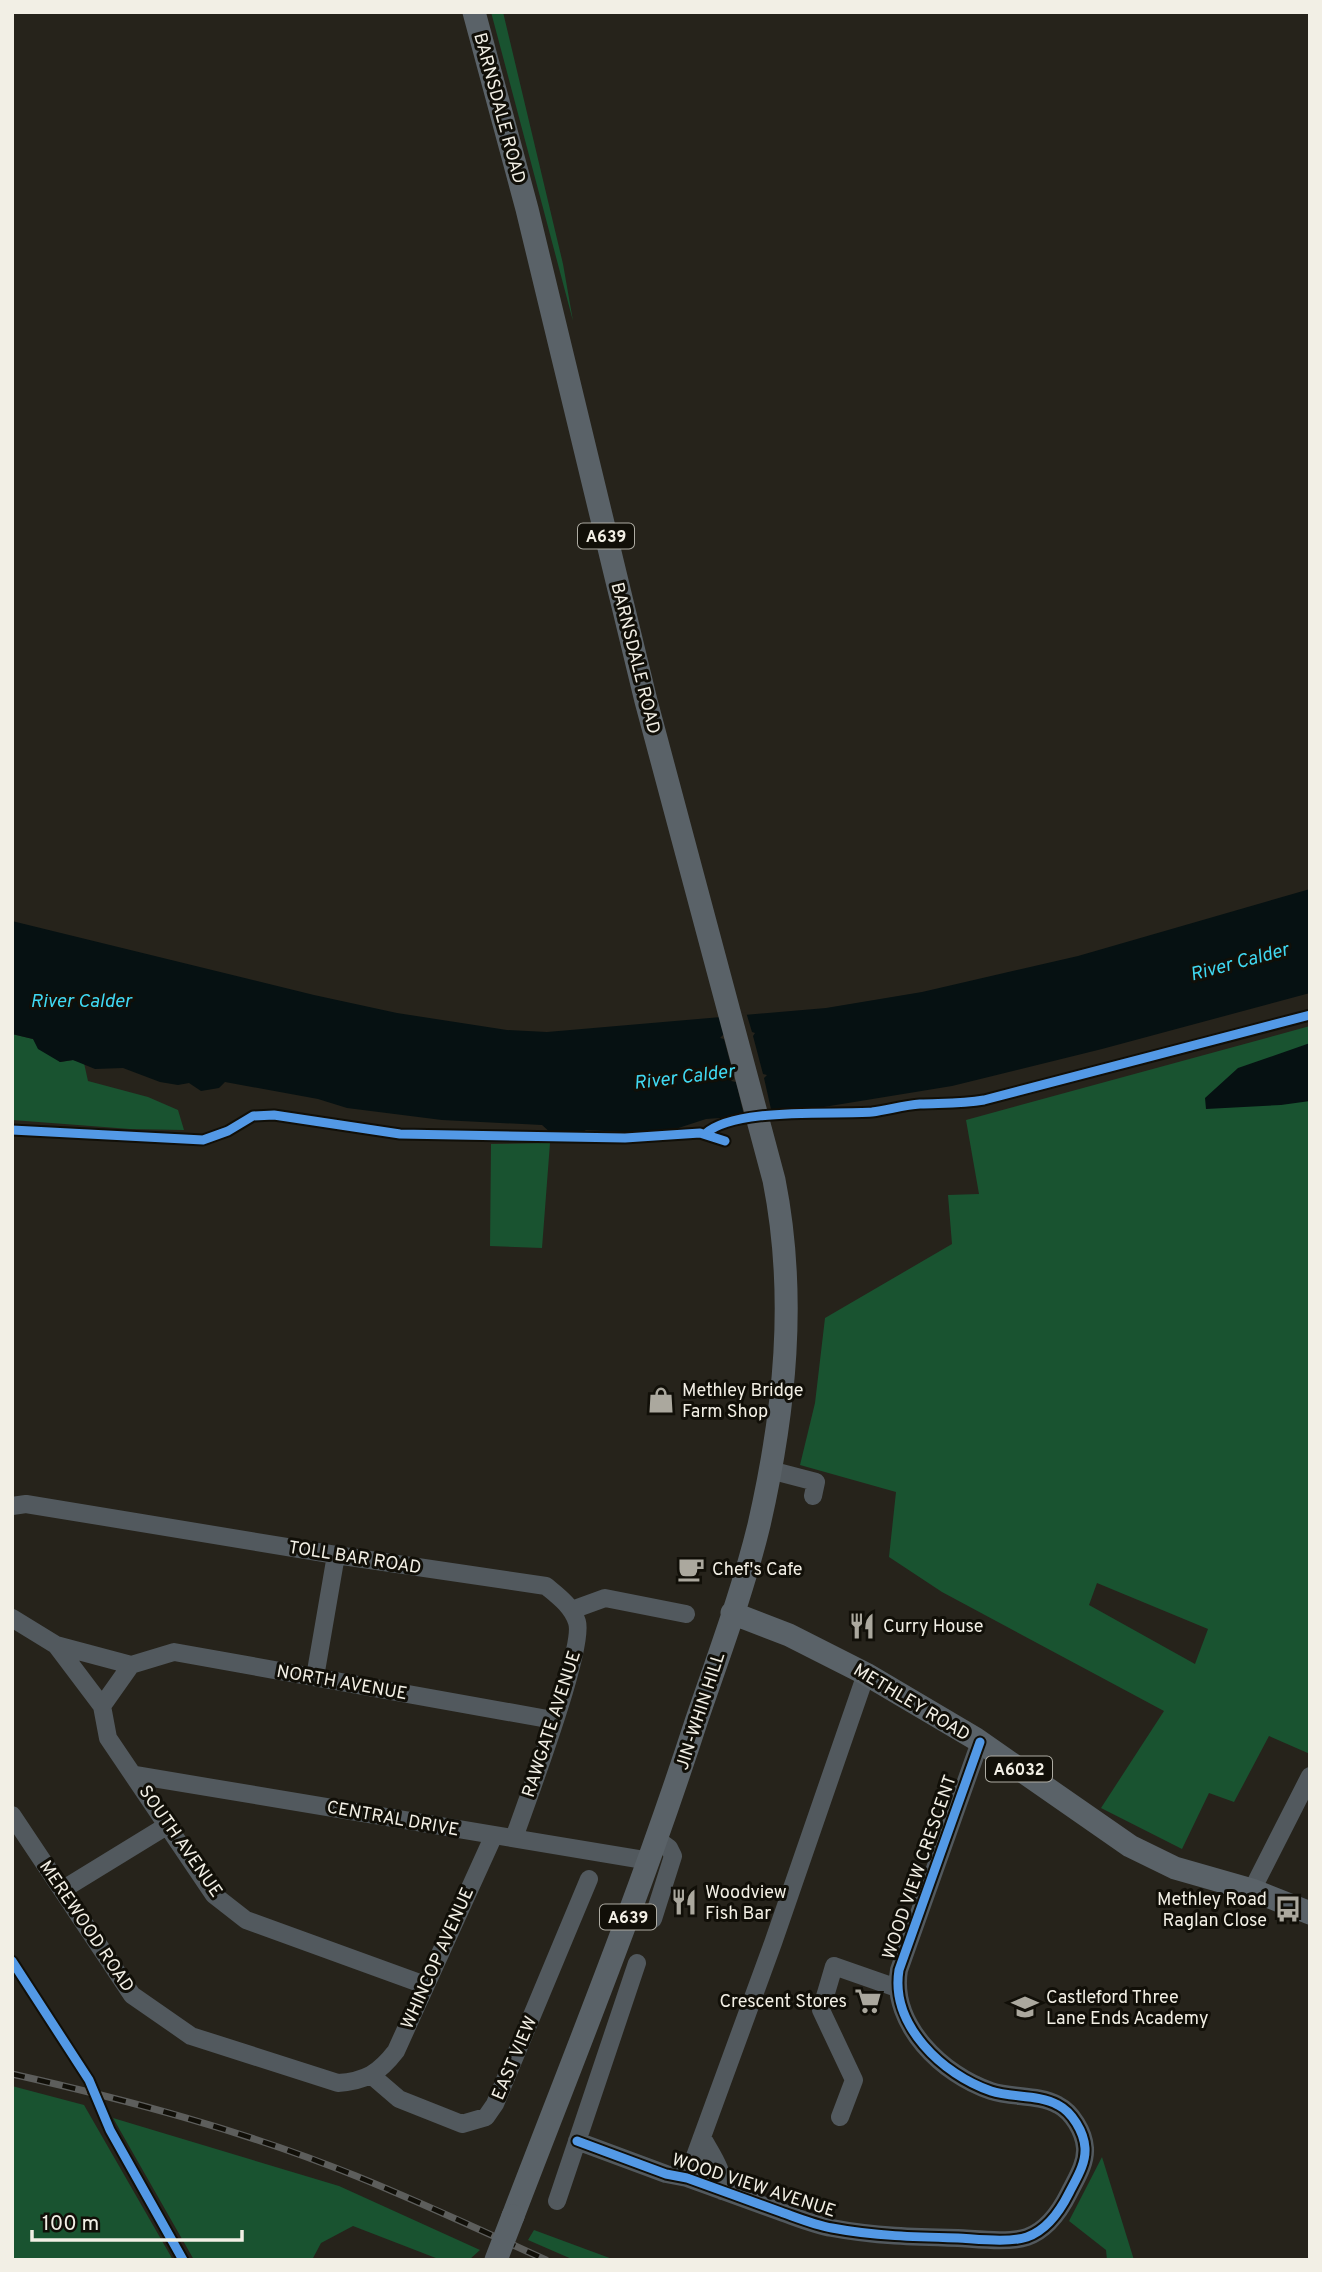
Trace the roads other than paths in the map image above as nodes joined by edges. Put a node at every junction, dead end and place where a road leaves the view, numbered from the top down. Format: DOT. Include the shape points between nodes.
graph roads {
  1 [pos="474,12"];
  2 [pos="763,1140"];
  3 [pos="770,1470"];
  4 [pos="813,1496"];
  5 [pos="12,1506"];
  6 [pos="336,1555"];
  7 [pos="572,1610"];
  8 [pos="686,1614"];
  9 [pos="732,1614"];
  10 [pos="12,1618"];
  11 [pos="56,1645"];
  12 [pos="131,1665"];
  13 [pos="866,1674"];
  14 [pos="314,1677"];
  15 [pos="102,1706"];
  16 [pos="553,1720"];
  17 [pos="980,1742"];
  18 [pos="135,1775"];
  19 [pos="1310,1776"];
  20 [pos="12,1815"];
  21 [pos="168,1825"];
  22 [pos="494,1835"];
  23 [pos="514,1838"];
  24 [pos="654,1850"];
  25 [pos="589,1879"];
  26 [pos="62,1890"];
  27 [pos="1252,1890"];
  28 [pos="1310,1913"];
  29 [pos="653,1919"];
  30 [pos="637,1963"];
  31 [pos="425,1985"];
  32 [pos="897,1988"];
  33 [pos="371,2075"];
  34 [pos="841,2117"];
  35 [pos="702,2137"];
  36 [pos="577,2141"];
  37 [pos="1085,2149"];
  38 [pos="687,2178"];
  39 [pos="722,2191"];
  40 [pos="557,2201"];
  41 [pos="496,2260"];
  1 -- 2 [label="main road, BARNSDALE ROAD / A639" via="527,209 646,701"];
  2 -- 3 [label="main road, JIN-WHIN HILL / A639" via="785,1245 788,1323"];
  3 -- 4 [label="street" via="816,1482"];
  3 -- 9 [label="main road, JIN-WHIN HILL / A639"];
  5 -- 6 [label="street, TOLL BAR ROAD" via="26,1504"];
  6 -- 7 [label="street, TOLL BAR ROAD" via="546,1586"];
  6 -- 14 [label="street"];
  7 -- 8 [label="street" via="605,1598"];
  7 -- 16 [label="street, RAWGATE AVENUE" via="579,1636"];
  9 -- 13 [label="main road, METHLEY ROAD / A6032" via="789,1635"];
  9 -- 24 [label="main road, JIN-WHIN HILL / A639"];
  10 -- 11 [label="street"];
  11 -- 12 [label="street"];
  11 -- 15 [label="street"];
  12 -- 14 [label="street, NORTH AVENUE" via="174,1652"];
  12 -- 15 [label="street"];
  13 -- 17 [label="main road, METHLEY ROAD / A6032"];
  13 -- 35 [label="street, WOOD VIEW AVENUE"];
  14 -- 16 [label="street, NORTH AVENUE"];
  15 -- 18 [label="street, SOUTH AVENUE" via="108,1738"];
  16 -- 23 [label="street, RAWGATE AVENUE"];
  17 -- 27 [label="main road, METHLEY ROAD / A6032" via="1130,1846 1175,1868"];
  17 -- 32 [label="street, WOOD VIEW CRESCENT" via="899,1970"];
  18 -- 21 [label="street, SOUTH AVENUE"];
  18 -- 22 [label="street, CENTRAL DRIVE"];
  19 -- 27 [label="street"];
  20 -- 26 [label="street, MEREWOOD ROAD"];
  21 -- 26 [label="street"];
  21 -- 31 [label="street, SOUTH AVENUE" via="214,1895 246,1920"];
  22 -- 23 [label="street, CENTRAL DRIVE"];
  22 -- 31 [label="street, WHINCOP AVENUE"];
  23 -- 24 [label="street, CENTRAL DRIVE"];
  24 -- 29 [label="street" via="668,1848 673,1856"];
  24 -- 41 [label="main road, JIN-WHIN HILL / A639, bridge"];
  25 -- 33 [label="street, EAST VIEW" via="486,2117 462,2124 399,2099"];
  26 -- 33 [label="street, MEREWOOD ROAD" via="132,1995 191,2036 338,2083 359,2082"];
  27 -- 28 [label="main road, METHLEY ROAD / A6032"];
  30 -- 36 [label="street"];
  31 -- 33 [label="street, WHINCOP AVENUE" via="396,2051"];
  32 -- 34 [label="street" via="834,1965 821,2010 854,2080"];
  32 -- 37 [label="street, WOOD VIEW CRESCENT" via="909,2023 948,2069 994,2092 1056,2104 1071,2115"];
  35 -- 38 [label="street, WOOD VIEW AVENUE"];
  35 -- 39 [label="street, WOOD VIEW AVENUE" via="720,2171"];
  36 -- 38 [label="street, WOOD VIEW AVENUE"];
  36 -- 40 [label="street"];
  37 -- 39 [label="street, WOOD VIEW AVENUE" via="1079,2175 1052,2221 1025,2238 893,2236 832,2228"];
  38 -- 39 [label="street, WOOD VIEW AVENUE"];
}
